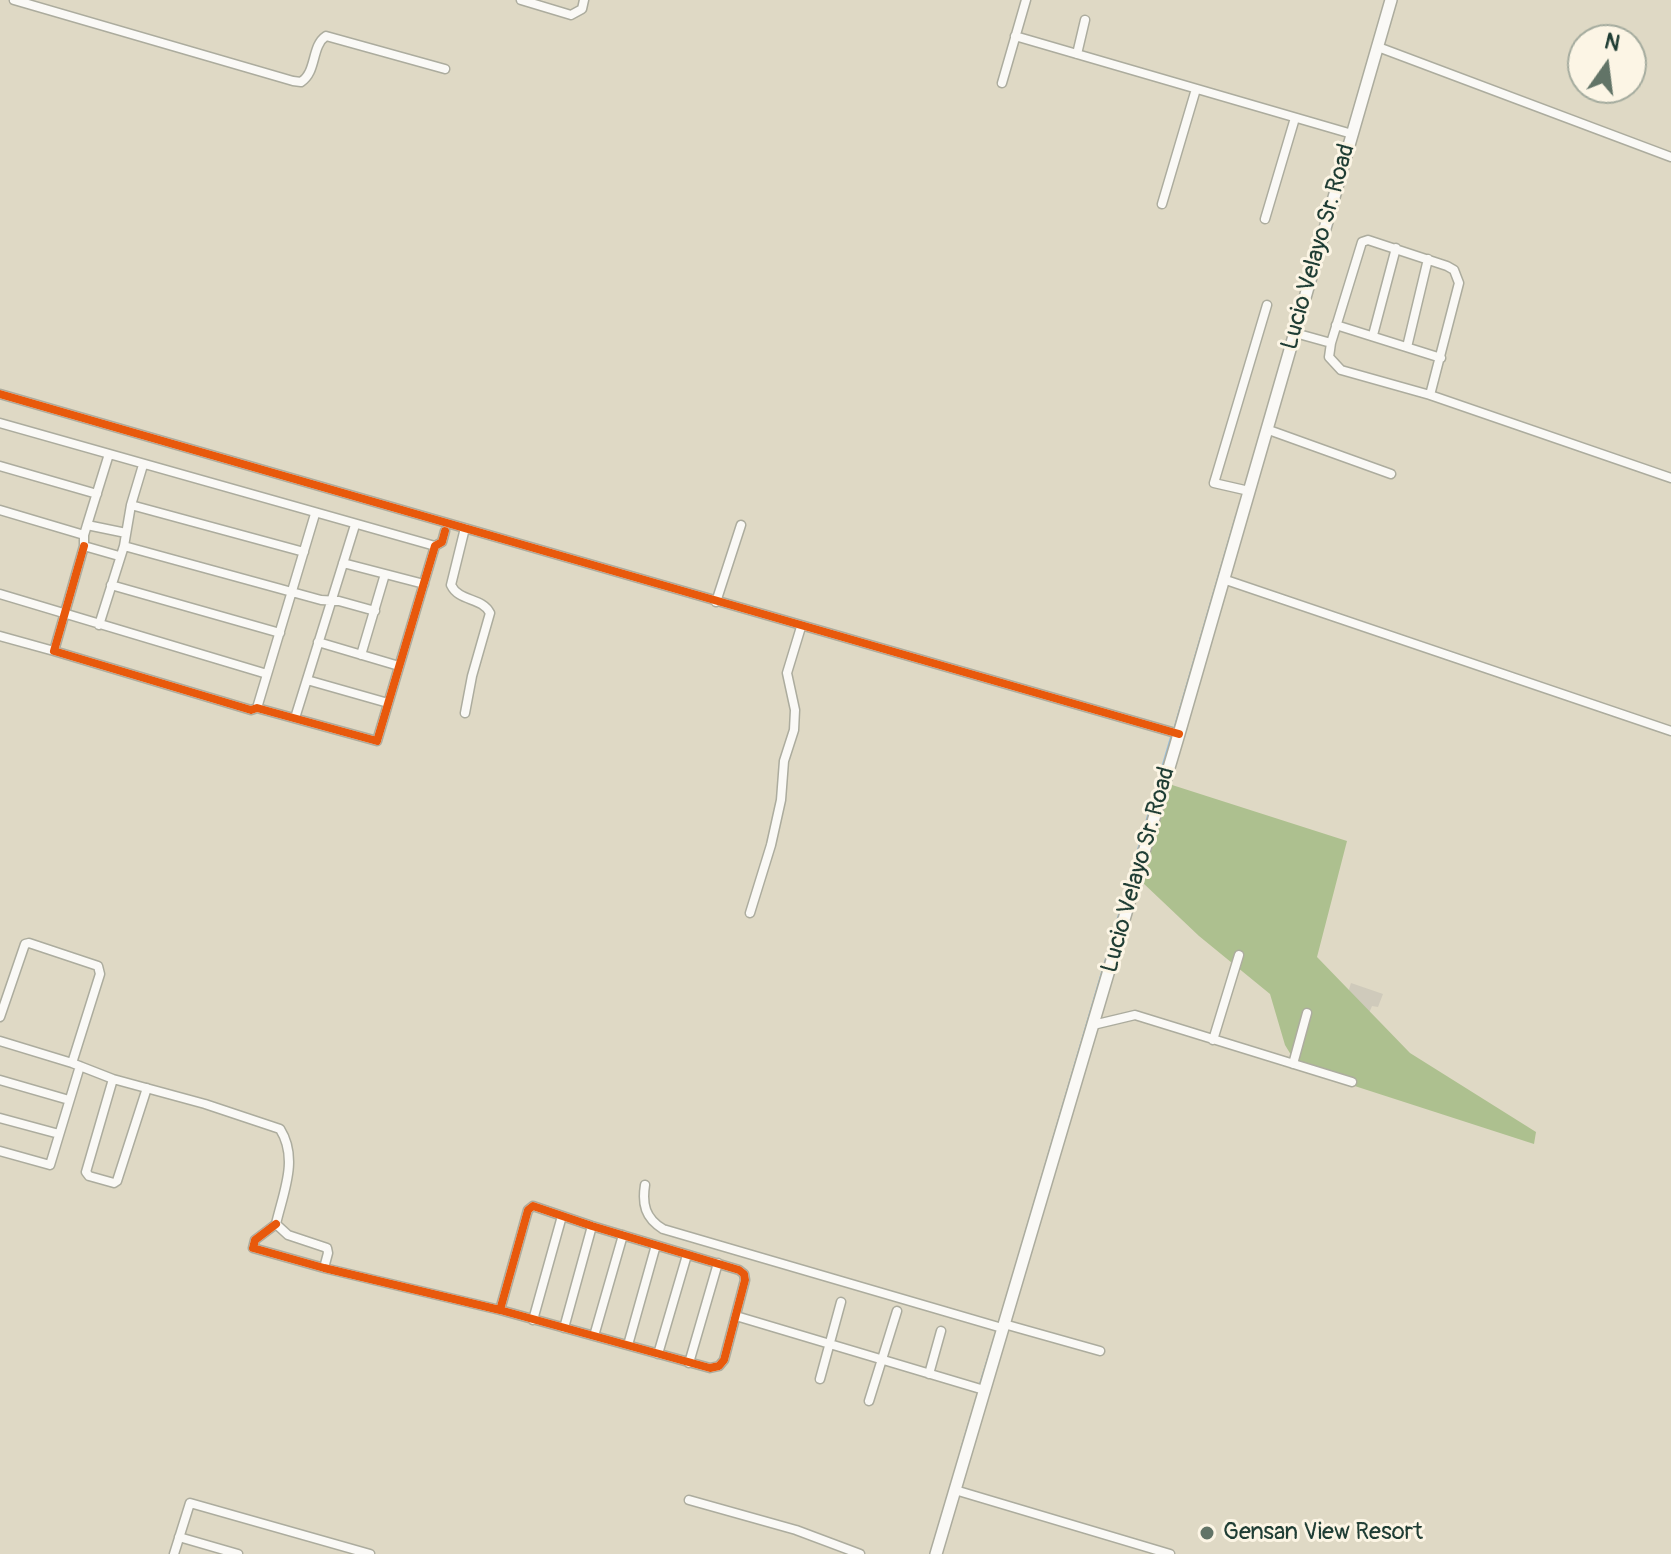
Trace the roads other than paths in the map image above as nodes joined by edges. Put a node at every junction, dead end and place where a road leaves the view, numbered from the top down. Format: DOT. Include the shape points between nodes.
graph roads {
  1 [pos="14,0"];
  2 [pos="521,0"];
  3 [pos="584,0"];
  4 [pos="1026,0"];
  5 [pos="1391,0"];
  6 [pos="549,4"];
  7 [pos="1085,20"];
  8 [pos="1015,36"];
  9 [pos="1378,47"];
  10 [pos="1077,54"];
  11 [pos="445,69"];
  12 [pos="1002,83"];
  13 [pos="1196,89"];
  14 [pos="1295,118"];
  15 [pos="1352,134"];
  16 [pos="1671,157"];
  17 [pos="1162,204"];
  18 [pos="1265,219"];
  19 [pos="1396,248"];
  20 [pos="1428,259"];
  21 [pos="1267,305"];
  22 [pos="1336,325"];
  23 [pos="1295,333"];
  24 [pos="1373,335"];
  25 [pos="1331,343"];
  26 [pos="1407,347"];
  27 [pos="1441,358"];
  28 [pos="0,394"];
  29 [pos="1430,395"];
  30 [pos="0,423"];
  31 [pos="1266,429"];
  32 [pos="109,454"];
  33 [pos="143,465"];
  34 [pos="0,466"];
  35 [pos="1391,474"];
  36 [pos="1671,478"];
  37 [pos="1249,491"];
  38 [pos="97,494"];
  39 [pos="131,505"];
  40 [pos="0,510"];
  41 [pos="315,514"];
  42 [pos="87,525"];
  43 [pos="355,525"];
  44 [pos="741,525"];
  45 [pos="465,528"];
  46 [pos="445,531"];
  47 [pos="126,533"];
  48 [pos="84,535"];
  49 [pos="84,546"];
  50 [pos="124,546"];
  51 [pos="435,546"];
  52 [pos="304,552"];
  53 [pos="119,556"];
  54 [pos="343,563"];
  55 [pos="385,574"];
  56 [pos="1223,579"];
  57 [pos="424,584"];
  58 [pos="111,585"];
  59 [pos="292,592"];
  60 [pos="0,594"];
  61 [pos="331,601"];
  62 [pos="716,602"];
  63 [pos="375,611"];
  64 [pos="65,613"];
  65 [pos="99,625"];
  66 [pos="801,627"];
  67 [pos="280,633"];
  68 [pos="0,636"];
  69 [pos="318,642"];
  70 [pos="54,651"];
  71 [pos="361,655"];
  72 [pos="399,666"];
  73 [pos="267,674"];
  74 [pos="307,680"];
  75 [pos="388,703"];
  76 [pos="257,708"];
  77 [pos="465,713"];
  78 [pos="295,718"];
  79 [pos="1671,731"];
  80 [pos="1179,734"];
  81 [pos="750,913"];
  82 [pos="1239,955"];
  83 [pos="1307,1013"];
  84 [pos="0,1017"];
  85 [pos="1093,1025"];
  86 [pos="1213,1040"];
  87 [pos="0,1041"];
  88 [pos="76,1064"];
  89 [pos="1293,1064"];
  90 [pos="113,1079"];
  91 [pos="0,1080"];
  92 [pos="1352,1082"];
  93 [pos="147,1088"];
  94 [pos="69,1100"];
  95 [pos="0,1118"];
  96 [pos="59,1134"];
  97 [pos="0,1151"];
  98 [pos="645,1185"];
  99 [pos="562,1216"];
  100 [pos="276,1224"];
  101 [pos="592,1226"];
  102 [pos="623,1235"];
  103 [pos="656,1245"];
  104 [pos="687,1255"];
  105 [pos="718,1263"];
  106 [pos="324,1268"];
  107 [pos="841,1302"];
  108 [pos="500,1310"];
  109 [pos="897,1311"];
  110 [pos="736,1316"];
  111 [pos="533,1320"];
  112 [pos="1000,1326"];
  113 [pos="564,1328"];
  114 [pos="941,1331"];
  115 [pos="594,1336"];
  116 [pos="830,1344"];
  117 [pos="628,1345"];
  118 [pos="1100,1351"];
  119 [pos="658,1354"];
  120 [pos="881,1360"];
  121 [pos="689,1363"];
  122 [pos="929,1374"];
  123 [pos="820,1379"];
  124 [pos="982,1389"];
  125 [pos="869,1401"];
  126 [pos="955,1490"];
  127 [pos="689,1500"];
  128 [pos="179,1537"];
  129 [pos="174,1554"];
  130 [pos="238,1554"];
  131 [pos="370,1554"];
  132 [pos="860,1554"];
  133 [pos="936,1554"];
  134 [pos="1170,1554"];
  1 -- 11 [label="street" via="293,81 309,75 326,36"];
  2 -- 6 [label="street"];
  3 -- 6 [label="street" via="582,9 571,15"];
  4 -- 8 [label="street"];
  5 -- 9 [label="main road, Lucio Velayo Sr. Road"];
  7 -- 10 [label="street"];
  8 -- 10 [label="street"];
  8 -- 12 [label="street"];
  9 -- 15 [label="main road, Lucio Velayo Sr. Road"];
  9 -- 16 [label="street"];
  10 -- 13 [label="street"];
  13 -- 14 [label="street"];
  13 -- 17 [label="street"];
  14 -- 15 [label="street"];
  14 -- 18 [label="street"];
  15 -- 23 [label="main road, Lucio Velayo Sr. Road"];
  19 -- 20 [label="street"];
  19 -- 22 [label="street" via="1362,242"];
  19 -- 24 [label="street"];
  20 -- 26 [label="street"];
  20 -- 27 [label="street" via="1454,270 1459,283"];
  21 -- 37 [label="street" via="1214,483"];
  22 -- 24 [label="street"];
  22 -- 25 [label="street"];
  23 -- 25 [label="street"];
  23 -- 31 [label="main road, Lucio Velayo Sr. Road"];
  24 -- 26 [label="street"];
  25 -- 29 [label="street" via="1329,357 1341,370"];
  26 -- 27 [label="street"];
  27 -- 29 [label="street"];
  28 -- 45 [label="street"];
  29 -- 36 [label="street"];
  30 -- 32 [label="street"];
  31 -- 35 [label="street"];
  31 -- 37 [label="main road, Lucio Velayo Sr. Road"];
  32 -- 33 [label="street"];
  32 -- 38 [label="street"];
  33 -- 39 [label="street"];
  33 -- 41 [label="street"];
  34 -- 38 [label="street"];
  37 -- 56 [label="main road, Lucio Velayo Sr. Road"];
  38 -- 42 [label="street"];
  39 -- 47 [label="street"];
  39 -- 52 [label="street"];
  40 -- 48 [label="street"];
  41 -- 43 [label="street"];
  41 -- 52 [label="street"];
  42 -- 47 [label="street"];
  42 -- 48 [label="street"];
  43 -- 51 [label="street"];
  43 -- 54 [label="street"];
  44 -- 62 [label="street"];
  45 -- 62 [label="street"];
  45 -- 77 [label="street" via="451,585 458,595 483,604 490,613"];
  46 -- 51 [label="street"];
  47 -- 50 [label="street"];
  48 -- 49 [label="street"];
  49 -- 53 [label="street"];
  49 -- 64 [label="street"];
  50 -- 53 [label="street"];
  50 -- 59 [label="street"];
  51 -- 57 [label="street"];
  52 -- 59 [label="street"];
  53 -- 58 [label="street"];
  54 -- 55 [label="street"];
  54 -- 61 [label="street"];
  55 -- 57 [label="street"];
  55 -- 63 [label="street"];
  56 -- 79 [label="street"];
  56 -- 80 [label="main road, Lucio Velayo Sr. Road"];
  57 -- 72 [label="street"];
  58 -- 65 [label="street"];
  58 -- 67 [label="street"];
  59 -- 61 [label="street"];
  59 -- 67 [label="street"];
  60 -- 64 [label="street"];
  61 -- 63 [label="street"];
  61 -- 69 [label="street"];
  62 -- 66 [label="street"];
  63 -- 71 [label="street"];
  64 -- 65 [label="street"];
  64 -- 70 [label="street"];
  65 -- 73 [label="street"];
  66 -- 80 [label="street"];
  66 -- 81 [label="street" via="787,673 794,730 771,845"];
  67 -- 73 [label="street"];
  68 -- 70 [label="street"];
  69 -- 71 [label="street"];
  69 -- 74 [label="street"];
  70 -- 76 [label="street"];
  71 -- 72 [label="street"];
  72 -- 75 [label="street"];
  73 -- 76 [label="street"];
  74 -- 75 [label="street"];
  74 -- 78 [label="street"];
  75 -- 78 [label="street" via="377,741"];
  76 -- 78 [label="street"];
  80 -- 85 [label="main road, Lucio Velayo Sr. Road"];
  82 -- 86 [label="street"];
  83 -- 89 [label="street"];
  84 -- 88 [label="street" via="25,944 98,966"];
  85 -- 86 [label="street" via="1135,1015"];
  85 -- 112 [label="main road, Lucio Velayo Sr. Road"];
  86 -- 89 [label="street"];
  87 -- 88 [label="street"];
  88 -- 90 [label="street"];
  88 -- 94 [label="street"];
  89 -- 92 [label="street"];
  90 -- 93 [label="street"];
  90 -- 93 [label="street" via="86,1172 114,1183"];
  91 -- 94 [label="street"];
  93 -- 100 [label="street" via="280,1129 290,1173"];
  94 -- 96 [label="street"];
  95 -- 96 [label="street"];
  96 -- 97 [label="street" via="50,1165"];
  98 -- 112 [label="street" via="644,1208 663,1229"];
  99 -- 101 [label="street"];
  99 -- 108 [label="street" via="535,1205 528,1210"];
  99 -- 111 [label="street"];
  100 -- 106 [label="street" via="288,1235 327,1248"];
  100 -- 106 [label="street" via="255,1240 253,1248"];
  101 -- 102 [label="street"];
  101 -- 113 [label="street"];
  102 -- 103 [label="street"];
  102 -- 115 [label="street"];
  103 -- 104 [label="street"];
  103 -- 117 [label="street"];
  104 -- 105 [label="street"];
  104 -- 119 [label="street"];
  105 -- 110 [label="street" via="744,1274"];
  105 -- 121 [label="street"];
  106 -- 108 [label="street"];
  107 -- 116 [label="street"];
  108 -- 111 [label="street"];
  109 -- 120 [label="street"];
  110 -- 116 [label="street"];
  110 -- 121 [label="street" via="722,1364 710,1368"];
  111 -- 113 [label="street"];
  112 -- 118 [label="street"];
  112 -- 124 [label="main road, Lucio Velayo Sr. Road"];
  113 -- 115 [label="street"];
  114 -- 122 [label="street"];
  115 -- 117 [label="street"];
  116 -- 120 [label="street"];
  116 -- 123 [label="street"];
  117 -- 119 [label="street"];
  119 -- 121 [label="street"];
  120 -- 122 [label="street"];
  120 -- 125 [label="street"];
  122 -- 124 [label="street"];
  124 -- 126 [label="main road, Lucio Velayo Sr. Road"];
  126 -- 133 [label="main road, Lucio Velayo Sr. Road"];
  126 -- 134 [label="street"];
  127 -- 132 [label="street"];
  128 -- 129 [label="street"];
  128 -- 130 [label="street"];
  128 -- 131 [label="street" via="190,1503"];
}
